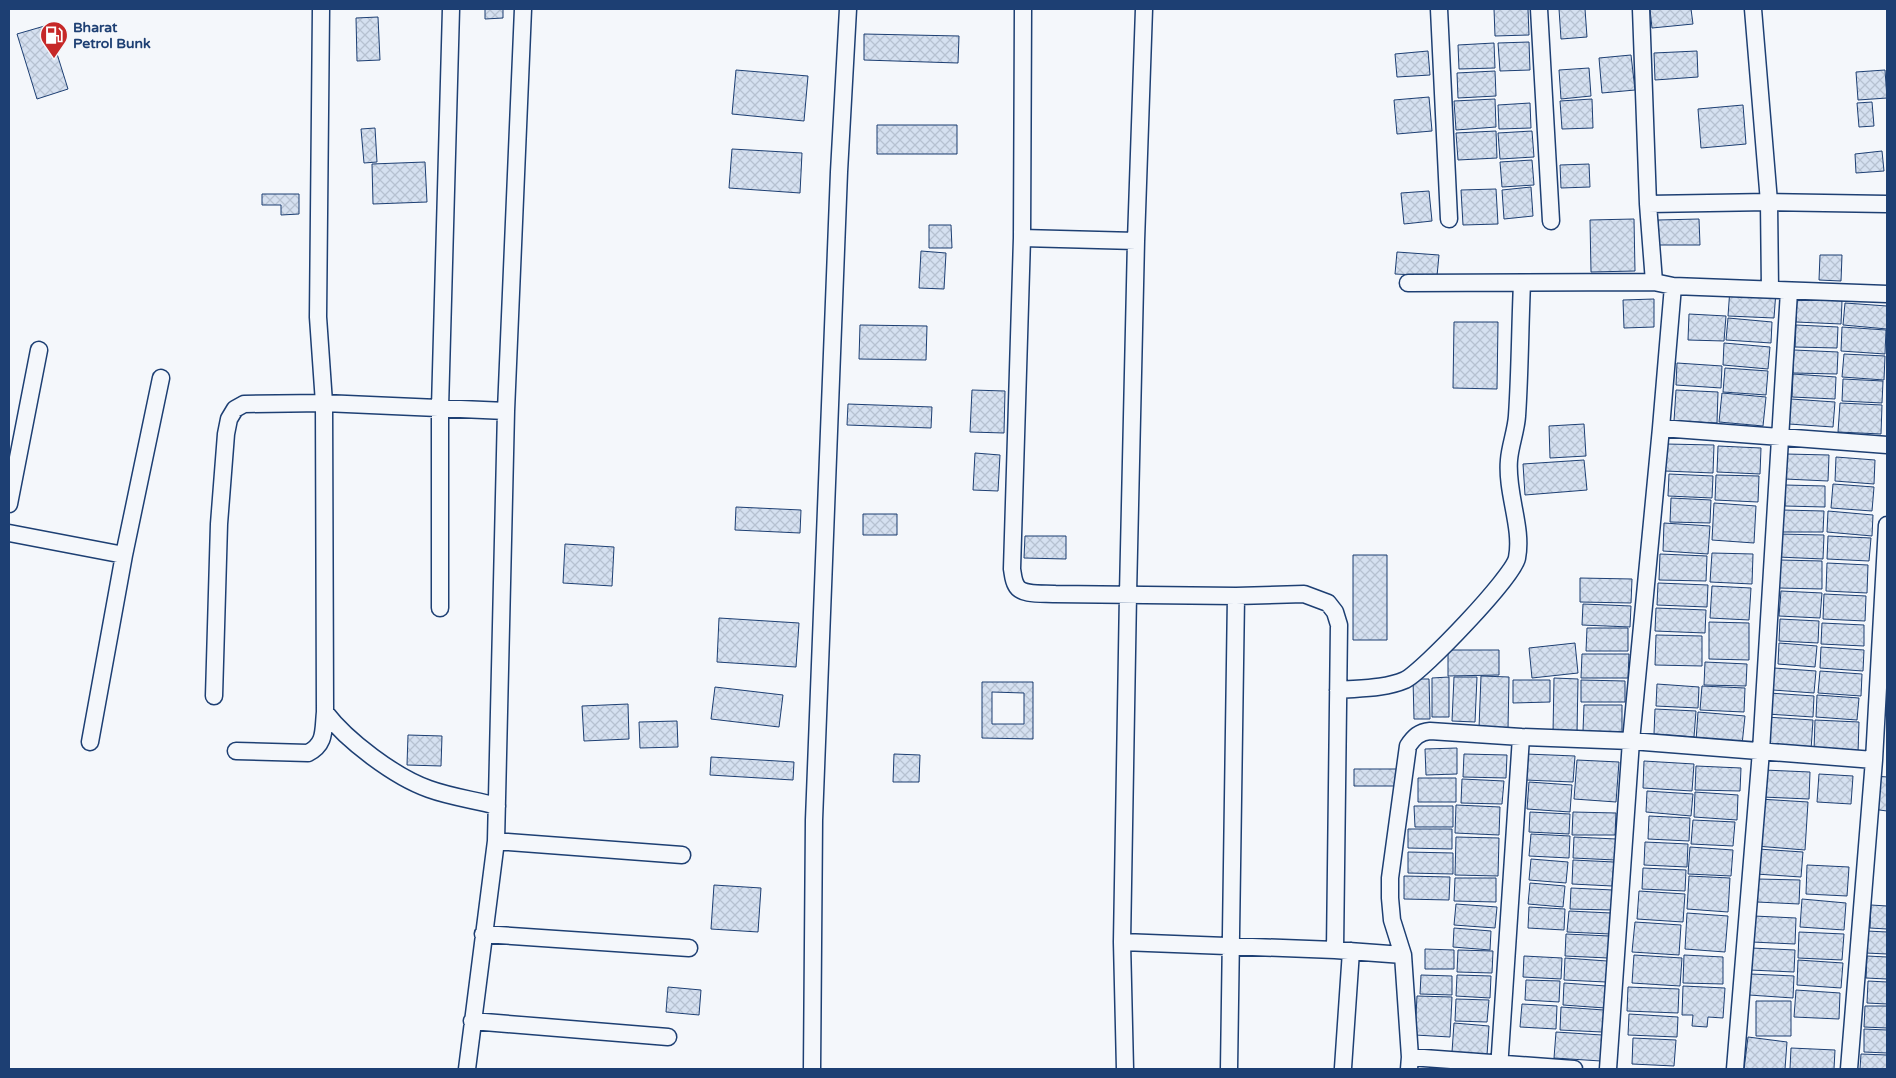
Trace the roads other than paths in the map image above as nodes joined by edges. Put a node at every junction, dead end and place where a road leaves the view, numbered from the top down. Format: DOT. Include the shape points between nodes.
graph roads {
  1 [pos="322,9"];
  2 [pos="452,9"];
  3 [pos="523,9"];
  4 [pos="848,9"];
  5 [pos="1024,9"];
  6 [pos="1144,9"];
  7 [pos="1439,9"];
  8 [pos="1539,9"];
  9 [pos="1641,9"];
  10 [pos="1753,9"];
  11 [pos="1769,202"];
  12 [pos="1648,204"];
  13 [pos="1887,204"];
  14 [pos="1449,219"];
  15 [pos="1551,221"];
  16 [pos="1022,238"];
  17 [pos="1136,241"];
  18 [pos="1654,282"];
  19 [pos="1408,283"];
  20 [pos="1522,283"];
  21 [pos="1673,286"];
  22 [pos="1770,290"];
  23 [pos="1789,291"];
  24 [pos="1887,294"];
  25 [pos="39,350"];
  26 [pos="161,378"];
  27 [pos="324,403"];
  28 [pos="440,408"];
  29 [pos="506,411"];
  30 [pos="1662,428"];
  31 [pos="1780,437"];
  32 [pos="1887,445"];
  33 [pos="9,504"];
  34 [pos="1887,525"];
  35 [pos="9,533"];
  36 [pos="124,555"];
  37 [pos="1128,594"];
  38 [pos="1236,596"];
  39 [pos="440,608"];
  40 [pos="1338,690"];
  41 [pos="214,696"];
  42 [pos="325,712"];
  43 [pos="1521,737"];
  44 [pos="1631,741"];
  45 [pos="90,742"];
  46 [pos="236,751"];
  47 [pos="1761,752"];
  48 [pos="1874,760"];
  49 [pos="497,806"];
  50 [pos="496,841"];
  51 [pos="682,855"];
  52 [pos="484,934"];
  53 [pos="1122,942"];
  54 [pos="1230,947"];
  55 [pos="689,948"];
  56 [pos="1335,950"];
  57 [pos="1351,952"];
  58 [pos="1402,954"];
  59 [pos="472,1021"];
  60 [pos="668,1038"];
  61 [pos="1409,1063"];
  62 [pos="1499,1067"];
  63 [pos="1343,1068"];
  64 [pos="467,1069"];
  65 [pos="812,1069"];
  66 [pos="1126,1069"];
  67 [pos="1228,1069"];
  68 [pos="1574,1069"];
  69 [pos="1608,1069"];
  70 [pos="1735,1069"];
  71 [pos="1849,1069"];
  1 -- 27 [label="street" via="318,317"];
  2 -- 28 [label="street"];
  3 -- 29 [label="street"];
  4 -- 65 [label="street" via="814,820"];
  5 -- 16 [label="street"];
  6 -- 17 [label="street"];
  7 -- 14 [label="street"];
  8 -- 15 [label="street"];
  9 -- 12 [label="street"];
  10 -- 11 [label="street"];
  11 -- 12 [label="street"];
  11 -- 13 [label="street"];
  11 -- 22 [label="street"];
  12 -- 18 [label="street"];
  16 -- 17 [label="street"];
  16 -- 37 [label="street" via="1014,579 1019,590 1027,592"];
  17 -- 37 [label="street"];
  18 -- 20 [label="street"];
  18 -- 21 [label="street"];
  19 -- 20 [label="street"];
  20 -- 40 [label="street" via="1517,417 1509,459 1518,539 1517,560 1472,618 1407,679 1391,686"];
  21 -- 22 [label="street"];
  21 -- 30 [label="street"];
  22 -- 23 [label="street"];
  23 -- 24 [label="street"];
  23 -- 31 [label="street"];
  25 -- 33 [label="street"];
  26 -- 36 [label="street"];
  27 -- 28 [label="street"];
  27 -- 41 [label="street" via="244,404 235,409 230,419 226,434 220,524"];
  27 -- 42 [label="street"];
  28 -- 29 [label="street"];
  28 -- 39 [label="street"];
  29 -- 49 [label="street"];
  30 -- 31 [label="street"];
  30 -- 44 [label="street"];
  31 -- 32 [label="street"];
  31 -- 47 [label="street"];
  34 -- 48 [label="street"];
  35 -- 36 [label="street"];
  36 -- 45 [label="street"];
  37 -- 38 [label="street"];
  37 -- 53 [label="street"];
  38 -- 40 [label="street" via="1304,594 1328,603 1336,612 1339,626"];
  38 -- 54 [label="street"];
  40 -- 56 [label="street"];
  42 -- 46 [label="street" via="322,741 317,749 308,753"];
  42 -- 49 [label="street" via="350,738 391,770 429,789"];
  43 -- 44 [label="street"];
  43 -- 58 [label="street" via="1430,730 1421,732 1408,746 1390,878 1392,920"];
  43 -- 62 [label="street"];
  44 -- 47 [label="street"];
  44 -- 69 [label="street"];
  47 -- 48 [label="street"];
  47 -- 70 [label="street"];
  48 -- 71 [label="street"];
  49 -- 50 [label="street"];
  50 -- 51 [label="street"];
  50 -- 52 [label="street"];
  52 -- 55 [label="street"];
  52 -- 59 [label="street"];
  53 -- 54 [label="street"];
  53 -- 66 [label="street"];
  54 -- 56 [label="street"];
  54 -- 67 [label="street"];
  56 -- 57 [label="street"];
  57 -- 58 [label="street"];
  57 -- 63 [label="street"];
  58 -- 61 [label="street"];
  59 -- 60 [label="street"];
  59 -- 64 [label="street"];
  61 -- 62 [label="street"];
  62 -- 68 [label="street"];
}
